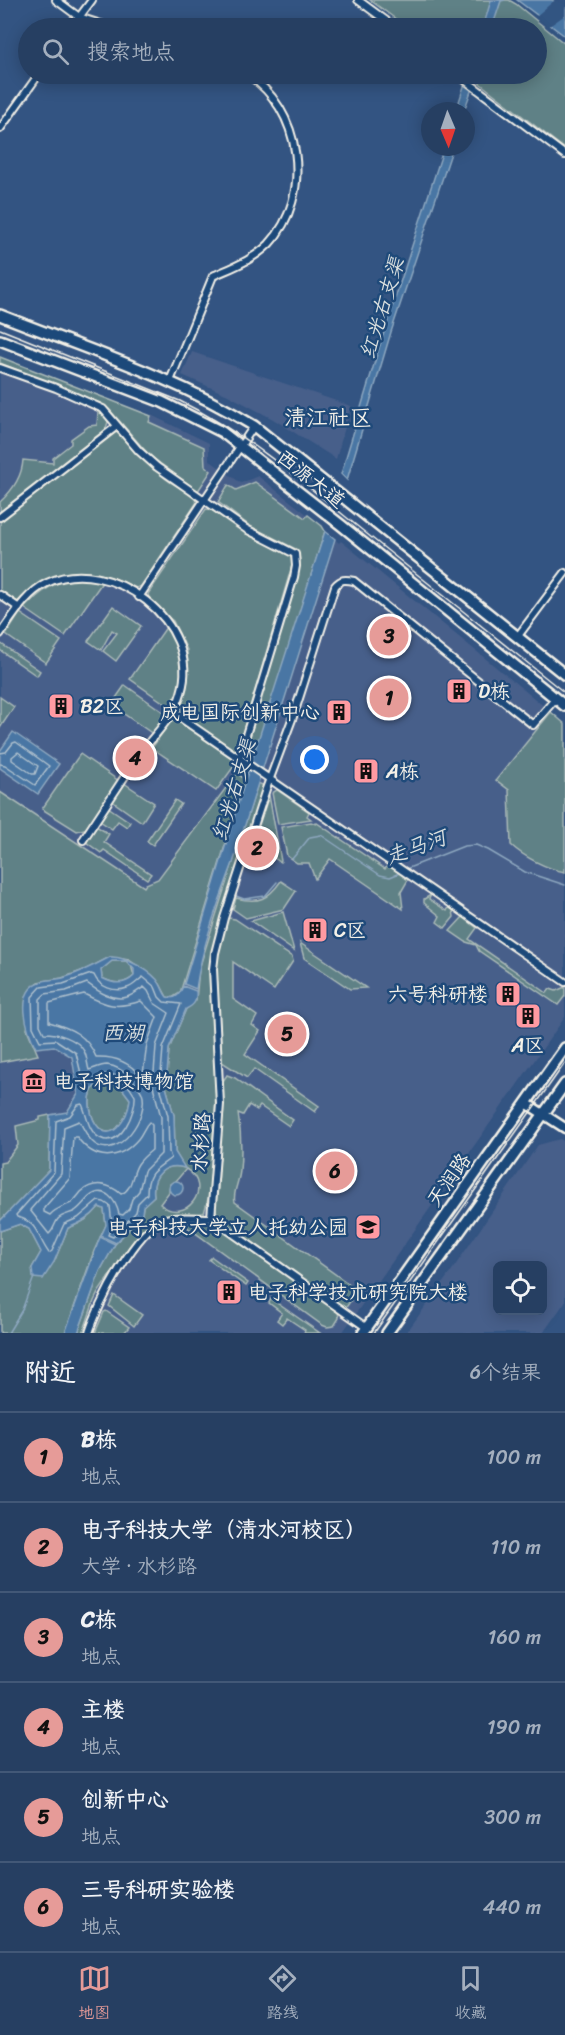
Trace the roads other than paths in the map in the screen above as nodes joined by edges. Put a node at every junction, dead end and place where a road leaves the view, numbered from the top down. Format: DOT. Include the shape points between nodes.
graph roads {
  1 [pos="56,0"];
  2 [pos="92,0"];
  3 [pos="358,0"];
  4 [pos="79,16"];
  5 [pos="85,18"];
  6 [pos="382,18"];
  7 [pos="32,84"];
  8 [pos="259,84"];
  9 [pos="472,84"];
  10 [pos="0,129"];
  11 [pos="565,154"];
  12 [pos="0,315"];
  13 [pos="0,340"];
  14 [pos="0,368"];
  15 [pos="170,381"];
  16 [pos="117,426"];
  17 [pos="254,426"];
  18 [pos="241,447"];
  19 [pos="204,500"];
  20 [pos="0,517"];
  21 [pos="565,573"];
  22 [pos="0,594"];
  23 [pos="139,597"];
  24 [pos="19,608"];
  25 [pos="0,634"];
  26 [pos="518,636"];
  27 [pos="565,675"];
  28 [pos="556,698"];
  29 [pos="565,706"];
  30 [pos="172,712"];
  31 [pos="143,750"];
  32 [pos="239,758"];
  33 [pos="131,767"];
  34 [pos="270,779"];
  35 [pos="83,840"];
  36 [pos="565,982"];
  37 [pos="565,1048"];
  38 [pos="565,1084"];
  39 [pos="526,1103"];
  40 [pos="544,1114"];
  41 [pos="565,1128"];
  42 [pos="211,1218"];
  43 [pos="365,1330"];
  44 [pos="89,1333"];
  45 [pos="387,1333"];
  1 -- 4 [label="street"];
  2 -- 4 [label="street"];
  3 -- 6 [label="street"];
  4 -- 5 [label="street"];
  7 -- 10 [label="street"];
  8 -- 15 [label="street" via="283,113 292,137 297,161 291,206 270,243 252,259 213,276"];
  9 -- 11 [label="street"];
  12 -- 15 [label="main road, 西源大道"];
  13 -- 18 [label="main road, 西源大道" via="162,402 222,432"];
  14 -- 16 [label="street" via="92,404"];
  15 -- 17 [label="main road, 西源大道"];
  16 -- 19 [label="street" via="157,467"];
  16 -- 20 [label="street"];
  17 -- 18 [label="street"];
  17 -- 26 [label="main road, 西源大道"];
  18 -- 19 [label="street"];
  18 -- 28 [label="main road, 西源大道"];
  19 -- 23 [label="street"];
  19 -- 32 [label="street" via="246,529 295,554 297,560"];
  21 -- 26 [label="street"];
  22 -- 24 [label="street"];
  23 -- 24 [label="street" via="108,579 63,577 45,584"];
  23 -- 30 [label="street" via="166,620 180,645 185,664 183,685"];
  24 -- 25 [label="street"];
  26 -- 27 [label="main road, 西源大道"];
  28 -- 29 [label="main road, 西源大道"];
  28 -- 34 [label="street, 水杉路" via="533,724 354,581 343,579 335,586"];
  30 -- 31 [label="street"];
  30 -- 32 [label="street"];
  32 -- 34 [label="street"];
  33 -- 35 [label="street"];
  34 -- 36 [label="street"];
  34 -- 42 [label="street, 水杉路" via="213,960 220,1104"];
  37 -- 39 [label="main road, 天润路"];
  38 -- 40 [label="main road, 天润路"];
  39 -- 40 [label="street"];
  39 -- 43 [label="main road, 天润路"];
  40 -- 41 [label="street"];
  40 -- 45 [label="main road, 天润路"];
  42 -- 43 [label="street"];
  42 -- 44 [label="street" via="167,1218 151,1227 100,1303"];
}
